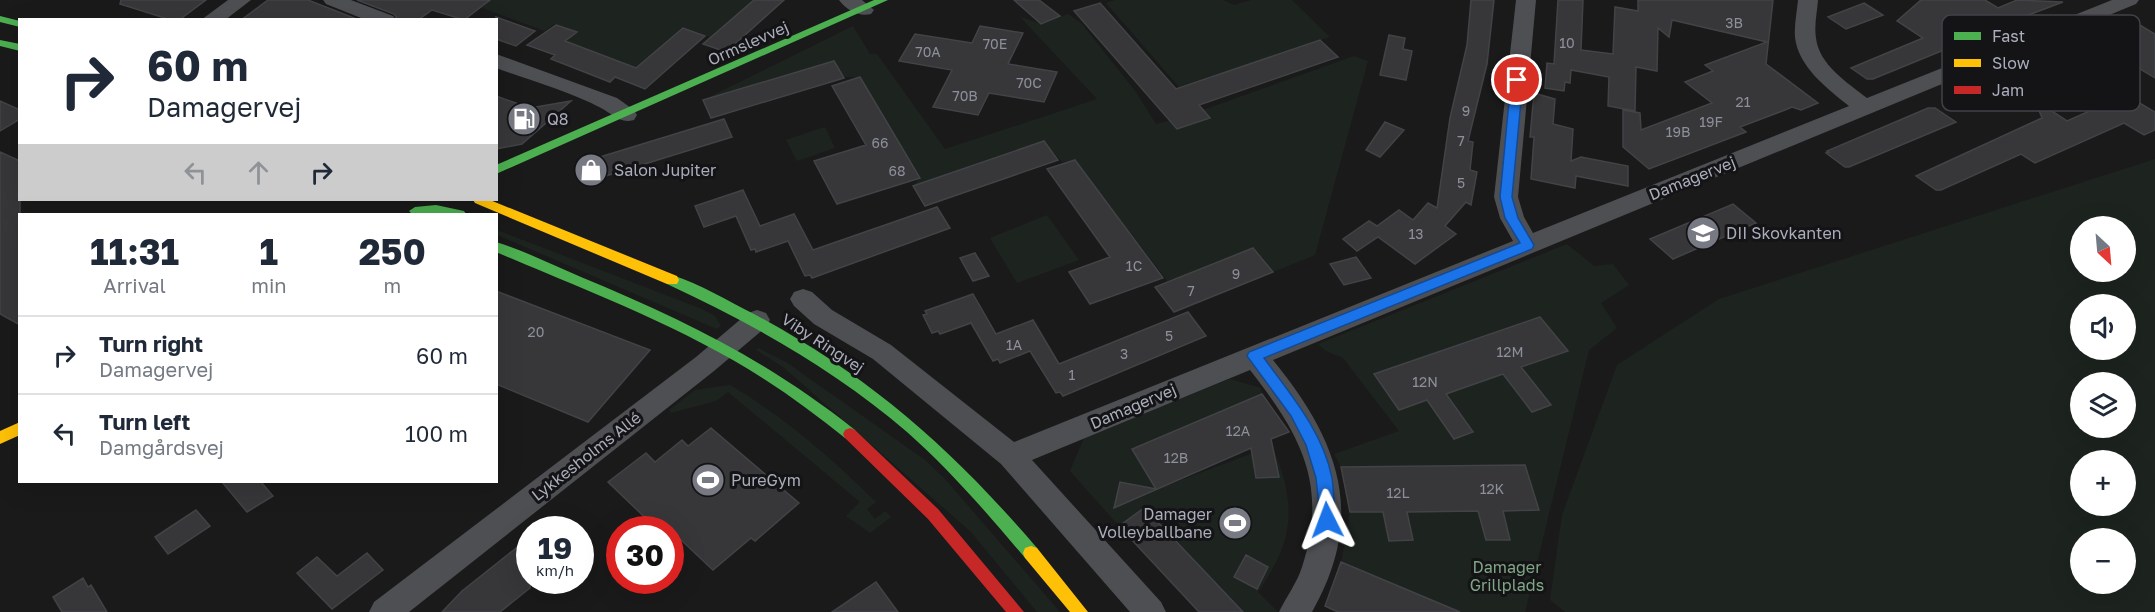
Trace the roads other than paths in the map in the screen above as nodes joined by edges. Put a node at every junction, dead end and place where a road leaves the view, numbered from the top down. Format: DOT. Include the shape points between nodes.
graph roads {
  1 [pos="241,0"];
  2 [pos="333,0"];
  3 [pos="883,0"];
  4 [pos="1526,0"];
  5 [pos="1808,0"];
  6 [pos="2130,0"];
  7 [pos="856,5"];
  8 [pos="2093,15"];
  9 [pos="214,18"];
  10 [pos="381,18"];
  11 [pos="0,19"];
  12 [pos="18,24"];
  13 [pos="0,43"];
  14 [pos="18,48"];
  15 [pos="498,61"];
  16 [pos="1942,77"];
  17 [pos="1865,108"];
  18 [pos="626,115"];
  19 [pos="545,164"];
  20 [pos="498,169"];
  21 [pos="436,201"];
  22 [pos="498,201"];
  23 [pos="398,203"];
  24 [pos="416,213"];
  25 [pos="454,213"];
  26 [pos="521,233"];
  27 [pos="1528,245"];
  28 [pos="498,248"];
  29 [pos="655,272"];
  30 [pos="803,299"];
  31 [pos="757,320"];
  32 [pos="724,348"];
  33 [pos="1254,356"];
  34 [pos="18,429"];
  35 [pos="0,438"];
  36 [pos="1011,456"];
  37 [pos="385,612"];
  38 [pos="1016,612"];
  39 [pos="1080,612"];
  40 [pos="1150,612"];
  41 [pos="1295,612"];
  1 -- 9 [label="street"];
  2 -- 10 [label="street"];
  3 -- 7 [label="main road, Ormslevvej"];
  4 -- 27 [label="street" via="1506,197 1512,218"];
  5 -- 17 [label="street" via="1806,44 1811,56"];
  6 -- 8 [label="street, Damagervej"];
  7 -- 18 [label="main road, Ormslevvej"];
  11 -- 12 [label="main road"];
  13 -- 14 [label="main road"];
  15 -- 18 [label="street" via="609,103"];
  16 -- 17 [label="street, Damagervej"];
  17 -- 27 [label="street, Damagervej"];
  18 -- 19 [label="main road, Ormslevvej"];
  18 -- 20 [label="main road, Ormslevvej"];
  21 -- 24 [label="main road"];
  22 -- 29 [label="main road, Viby Ringvej"];
  23 -- 24 [label="main road"];
  24 -- 25 [label="main road" via="436,209"];
  26 -- 29 [label="main road"];
  27 -- 33 [label="street, Damagervej"];
  28 -- 32 [label="main road"];
  29 -- 31 [label="main road, Viby Ringvej"];
  30 -- 36 [label="street" via="823,317 882,352"];
  31 -- 32 [label="street, Lykkesholms Allé"];
  31 -- 39 [label="main road, Viby Ringvej" via="843,374 921,437 957,470"];
  32 -- 37 [label="street, Lykkesholms Allé"];
  32 -- 38 [label="main road" via="811,402 884,462 949,530"];
  33 -- 36 [label="street, Damagervej"];
  33 -- 41 [label="street" via="1307,431 1324,478 1324,542 1310,586"];
  34 -- 35 [label="main road"];
  36 -- 40 [label="street"];
}
